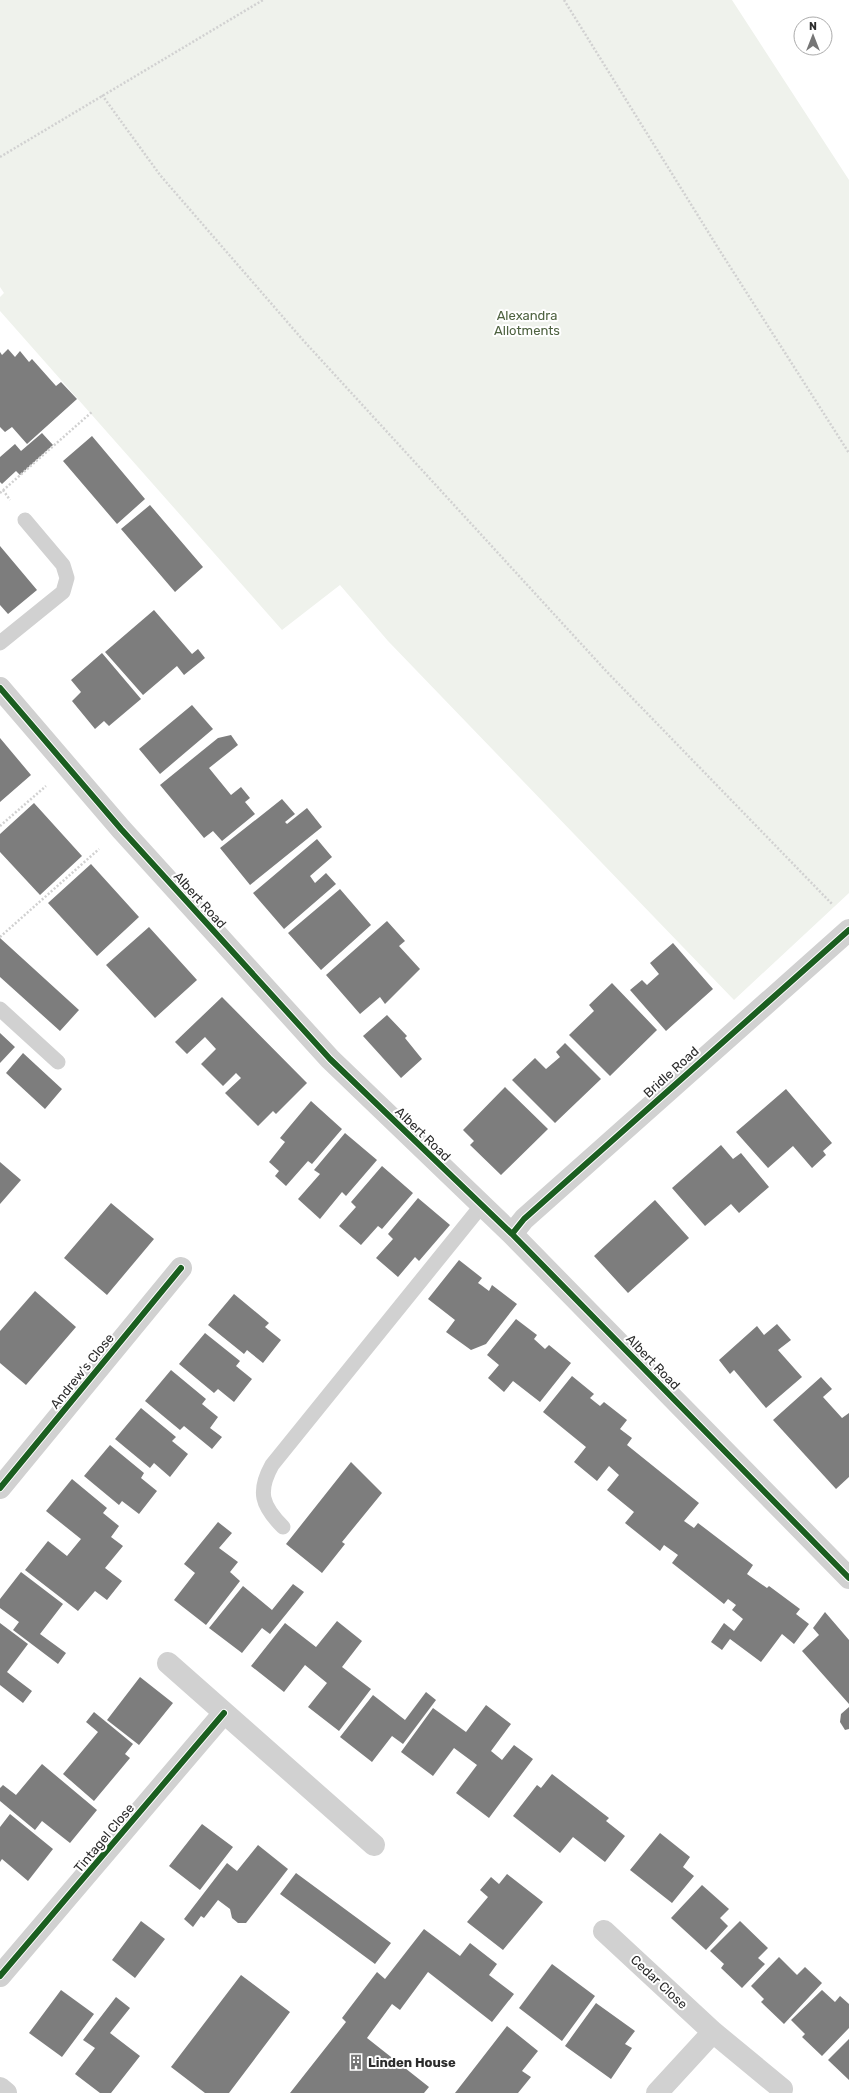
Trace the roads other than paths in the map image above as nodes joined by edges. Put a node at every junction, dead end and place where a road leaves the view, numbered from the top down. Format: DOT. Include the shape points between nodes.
graph roads {
  1 [pos="25,520"];
  2 [pos="0,643"];
  3 [pos="0,688"];
  4 [pos="849,930"];
  5 [pos="0,1009"];
  6 [pos="58,1062"];
  7 [pos="482,1205"];
  8 [pos="512,1234"];
  9 [pos="181,1268"];
  10 [pos="0,1488"];
  11 [pos="283,1527"];
  12 [pos="849,1578"];
  13 [pos="168,1663"];
  14 [pos="224,1713"];
  15 [pos="374,1845"];
  16 [pos="604,1931"];
  17 [pos="0,1976"];
  18 [pos="713,2032"];
  19 [pos="0,2088"];
  20 [pos="782,2089"];
  21 [pos="6,2093"];
  22 [pos="656,2093"];
  1 -- 2 [label="lane" via="63,565 67,578 63,592"];
  3 -- 7 [label="street, Albert Road" via="121,829 330,1059"];
  4 -- 8 [label="street, Bridle Road" via="524,1219"];
  5 -- 6 [label="lane"];
  7 -- 8 [label="street, Albert Road"];
  7 -- 11 [label="lane" via="272,1465 262,1491 272,1516"];
  8 -- 12 [label="street, Albert Road"];
  9 -- 10 [label="street, Andrew's Close"];
  13 -- 14 [label="street"];
  14 -- 15 [label="street"];
  14 -- 17 [label="street, Tintagel Close"];
  16 -- 18 [label="street, Cedar Close"];
  18 -- 20 [label="street, Cedar Close"];
  18 -- 22 [label="street"];
  19 -- 21 [label="street"];
}
